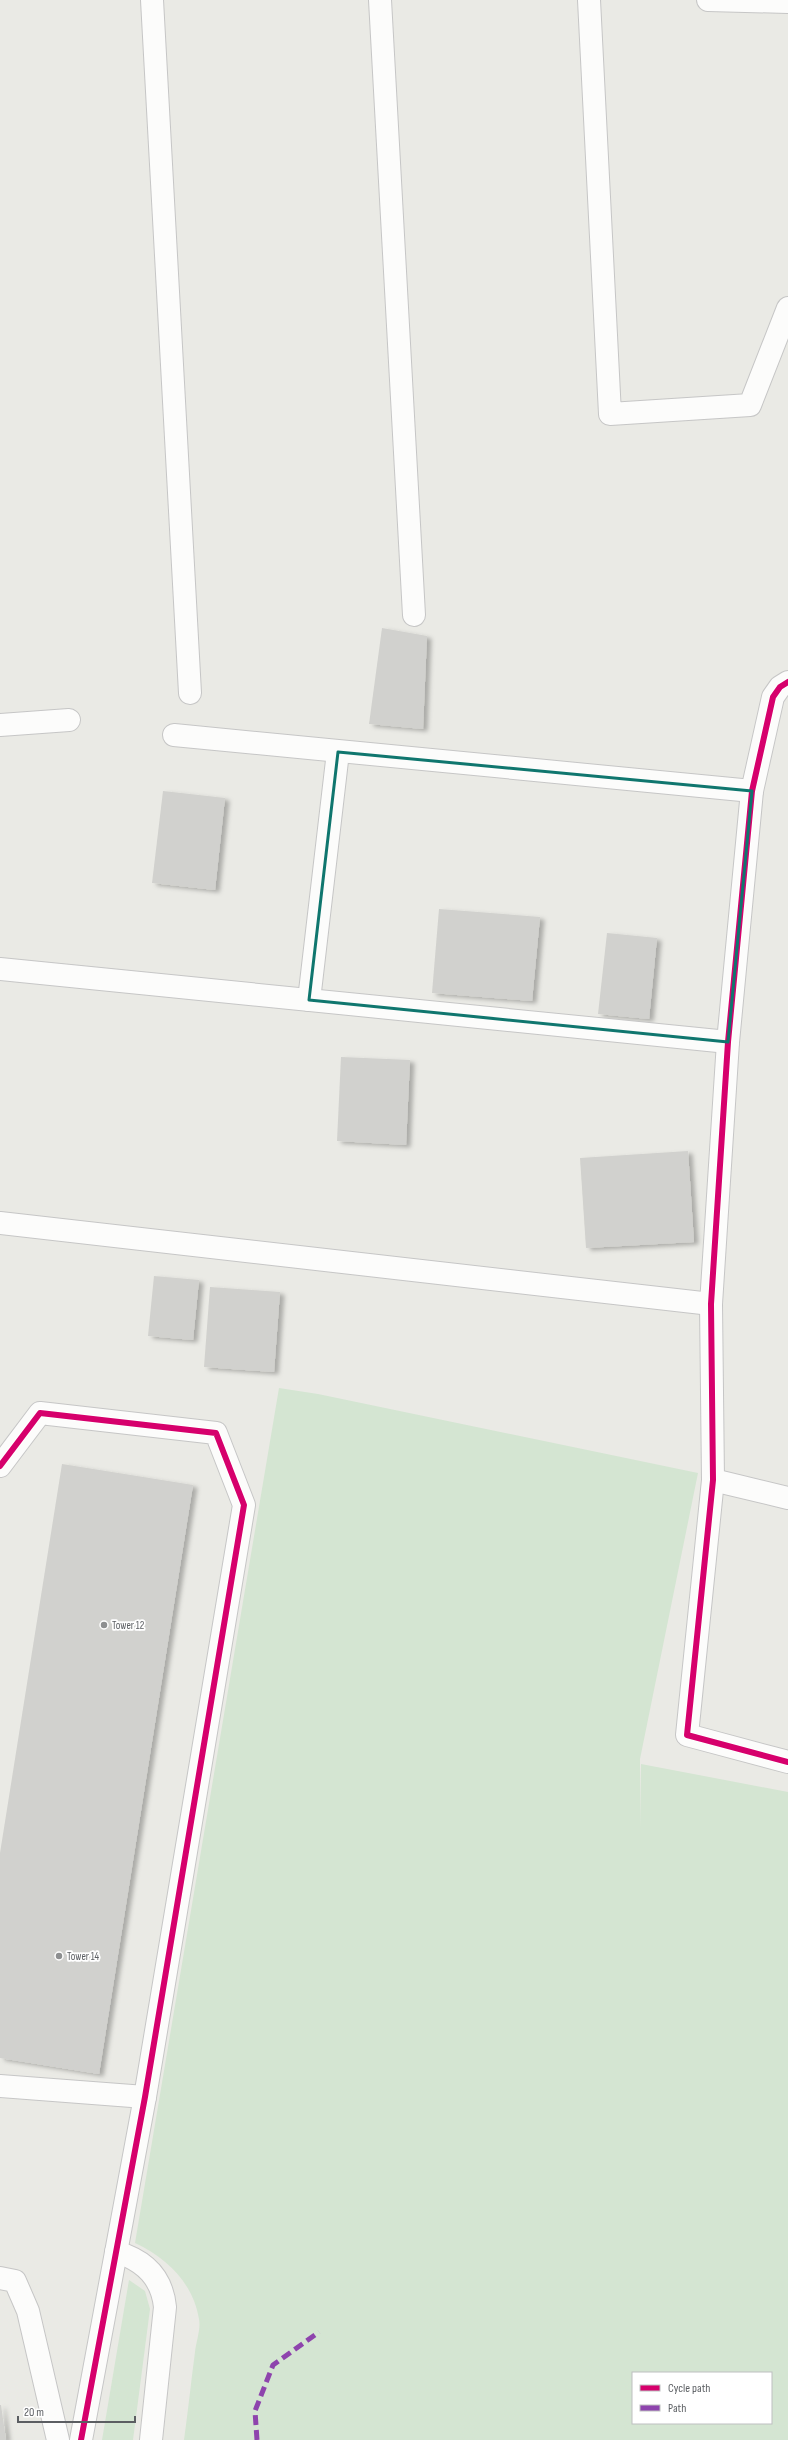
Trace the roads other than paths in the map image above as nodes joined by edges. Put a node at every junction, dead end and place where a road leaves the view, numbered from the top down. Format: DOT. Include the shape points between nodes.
graph roads {
  1 [pos="152,0"];
  2 [pos="380,0"];
  3 [pos="589,0"];
  4 [pos="708,0"];
  5 [pos="788,2"];
  6 [pos="788,308"];
  7 [pos="414,615"];
  8 [pos="788,682"];
  9 [pos="190,693"];
  10 [pos="70,720"];
  11 [pos="0,725"];
  12 [pos="174,735"];
  13 [pos="338,752"];
  14 [pos="752,791"];
  15 [pos="0,969"];
  16 [pos="309,1000"];
  17 [pos="728,1042"];
  18 [pos="0,1223"];
  19 [pos="711,1304"];
  20 [pos="0,1466"];
  21 [pos="713,1480"];
  22 [pos="788,1498"];
  23 [pos="788,1762"];
  24 [pos="0,2086"];
  25 [pos="145,2097"];
  26 [pos="116,2252"];
  27 [pos="0,2278"];
  28 [pos="58,2440"];
  29 [pos="81,2440"];
  30 [pos="151,2440"];
  1 -- 9 [label="street"];
  2 -- 7 [label="street"];
  3 -- 6 [label="street" via="610,414 750,405"];
  4 -- 5 [label="street"];
  8 -- 14 [label="street" via="780,687 773,697"];
  10 -- 11 [label="street"];
  12 -- 13 [label="street"];
  13 -- 14 [label="street"];
  13 -- 16 [label="street"];
  14 -- 17 [label="street"];
  15 -- 16 [label="street"];
  16 -- 17 [label="street"];
  17 -- 19 [label="street"];
  18 -- 19 [label="street"];
  19 -- 21 [label="street"];
  20 -- 25 [label="street" via="40,1413 216,1433 244,1505"];
  21 -- 22 [label="street"];
  21 -- 23 [label="street" via="687,1735"];
  24 -- 25 [label="street"];
  25 -- 26 [label="street"];
  26 -- 29 [label="street"];
  26 -- 30 [label="street" via="141,2262 159,2283 164,2294 165,2307"];
  27 -- 28 [label="street" via="15,2282 28,2311"];
}
